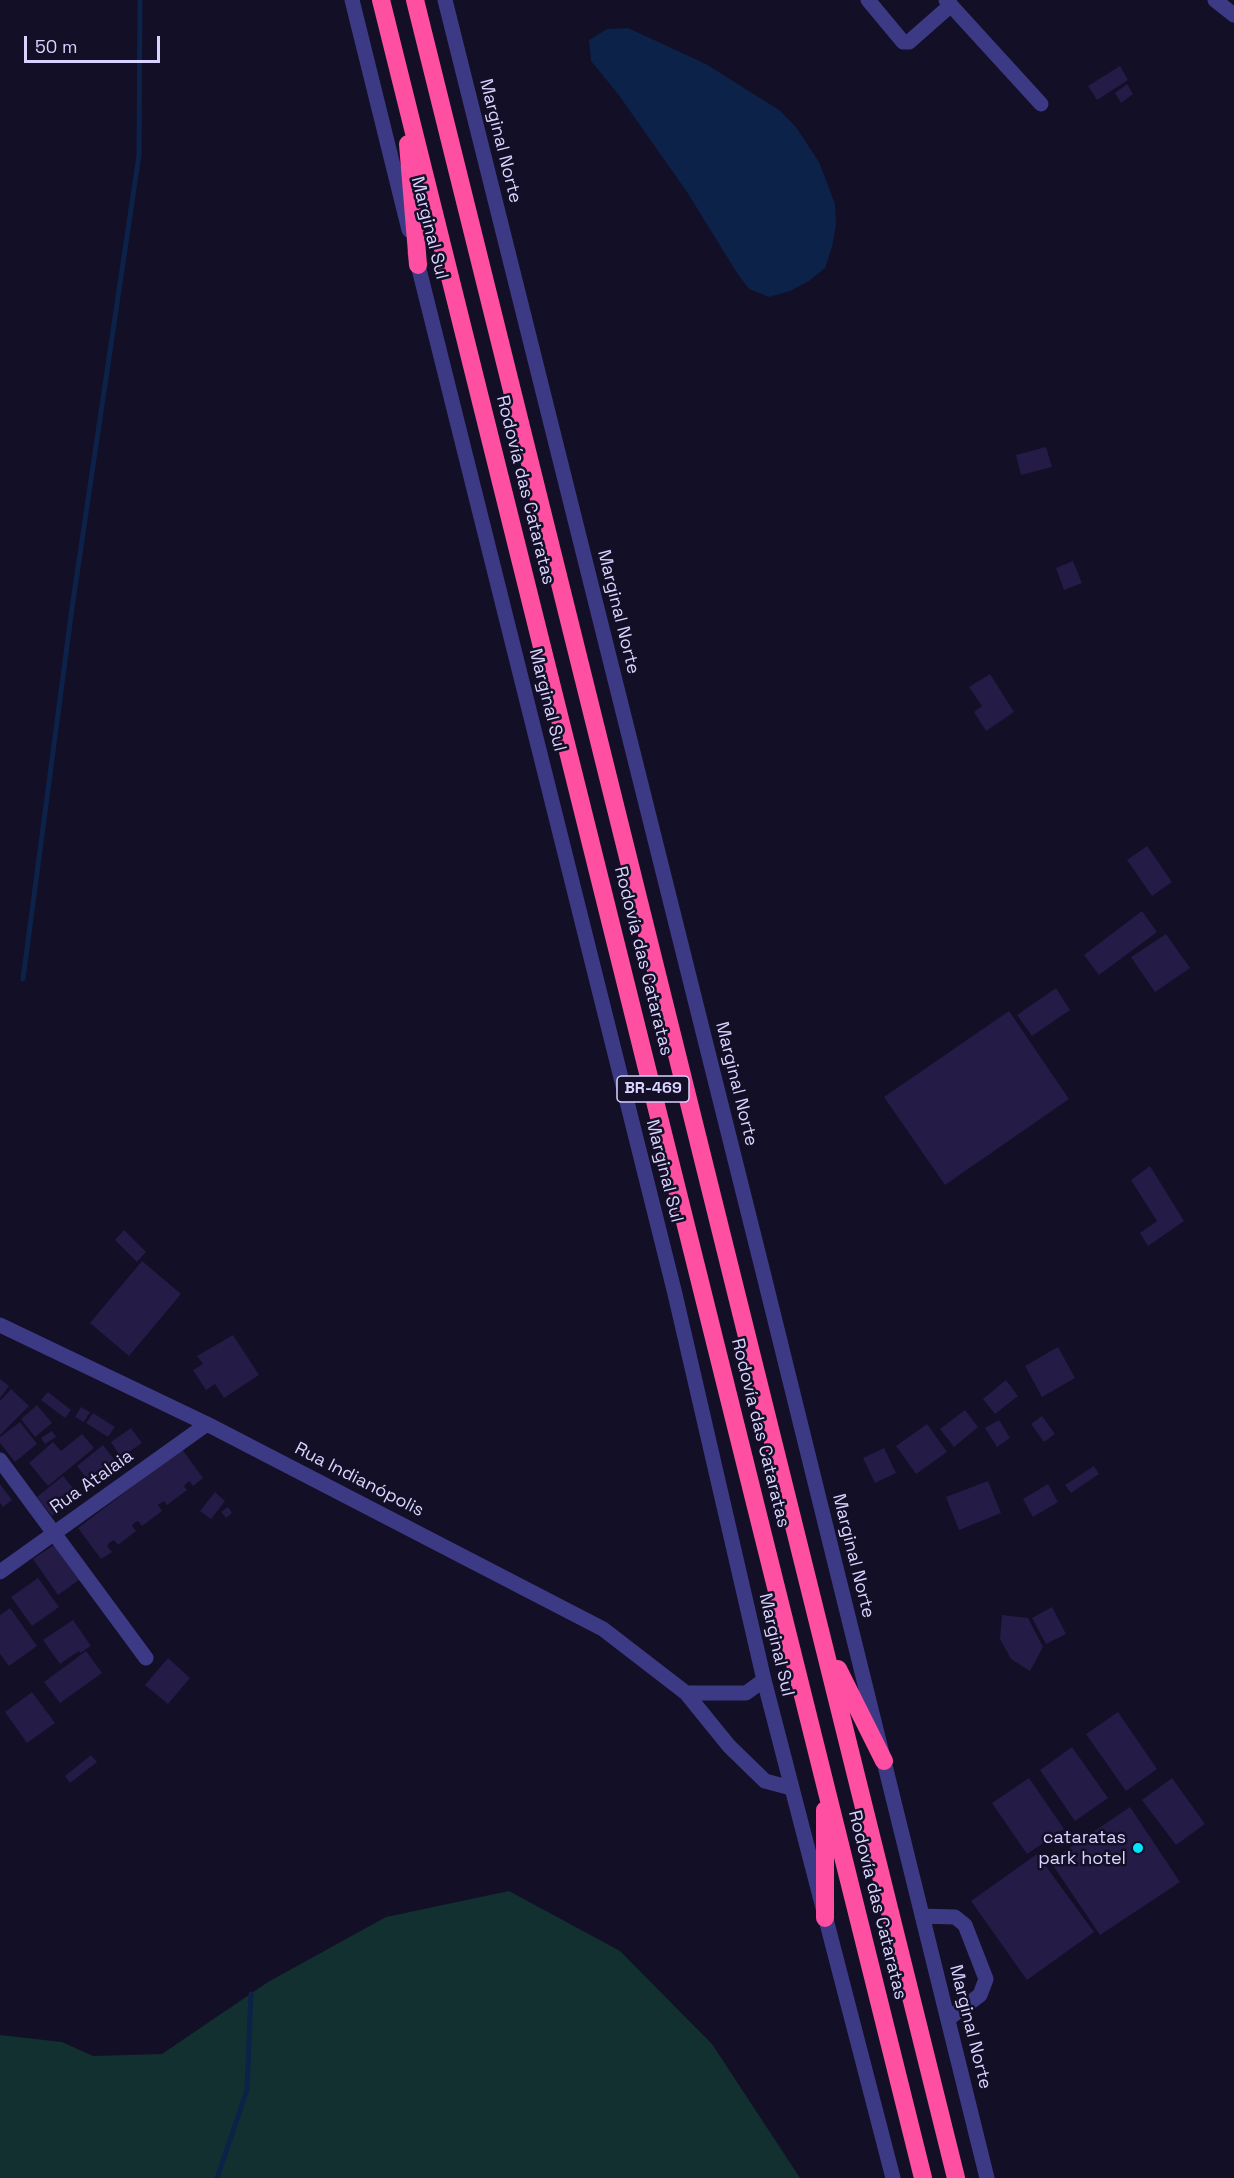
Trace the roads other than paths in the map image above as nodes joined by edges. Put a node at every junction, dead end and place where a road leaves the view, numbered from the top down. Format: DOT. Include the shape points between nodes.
graph roads {
  1 [pos="352,0"];
  2 [pos="381,0"];
  3 [pos="415,0"];
  4 [pos="445,0"];
  5 [pos="868,0"];
  6 [pos="1215,0"];
  7 [pos="948,3"];
  8 [pos="1232,9"];
  9 [pos="404,91"];
  10 [pos="1041,104"];
  11 [pos="418,265"];
  12 [pos="0,1324"];
  13 [pos="207,1424"];
  14 [pos="0,1460"];
  15 [pos="55,1532"];
  16 [pos="0,1572"];
  17 [pos="823,1639"];
  18 [pos="146,1658"];
  19 [pos="764,1680"];
  20 [pos="686,1693"];
  21 [pos="884,1761"];
  22 [pos="825,1781"];
  23 [pos="791,1788"];
  24 [pos="922,1916"];
  25 [pos="825,1918"];
  26 [pos="948,2019"];
  27 [pos="893,2178"];
  28 [pos="923,2178"];
  29 [pos="956,2178"];
  30 [pos="987,2178"];
  1 -- 11 [label="street, Marginal Sul / BR-469"];
  2 -- 9 [label="highway, Rodovía das Cataratas / BR-469"];
  3 -- 17 [label="highway, Rodovía das Cataratas / BR-469"];
  4 -- 21 [label="street, Marginal Norte"];
  5 -- 7 [label="street" via="903,42 909,42"];
  6 -- 8 [label="street"];
  7 -- 10 [label="street"];
  9 -- 11 [label="highway"];
  9 -- 22 [label="highway, Rodovía das Cataratas / BR-469"];
  11 -- 19 [label="street, Marginal Sul / BR-469" via="675,1294"];
  12 -- 13 [label="street, Rua Indianópolis"];
  13 -- 15 [label="street, Rua Atalaia"];
  13 -- 20 [label="street, Rua Indianópolis" via="603,1629"];
  14 -- 15 [label="street"];
  15 -- 16 [label="street, Rua Atalaia"];
  15 -- 18 [label="street"];
  17 -- 21 [label="highway"];
  17 -- 29 [label="highway, Rodovía das Cataratas / BR-469"];
  19 -- 20 [label="street" via="746,1693"];
  19 -- 23 [label="street, Marginal Sul / BR-469"];
  20 -- 23 [label="street, Rua Indianópolis" via="729,1746 765,1781"];
  21 -- 24 [label="street, Marginal Norte"];
  22 -- 25 [label="highway"];
  22 -- 28 [label="highway, Rodovía das Cataratas / BR-469"];
  23 -- 25 [label="street, Marginal Sul / BR-469"];
  24 -- 26 [label="street, Marginal Norte"];
  24 -- 26 [label="street" via="956,1917 966,1925 987,1979 980,1995"];
  25 -- 27 [label="street, Marginal Sul / BR-469"];
  26 -- 30 [label="street, Marginal Norte"];
}
